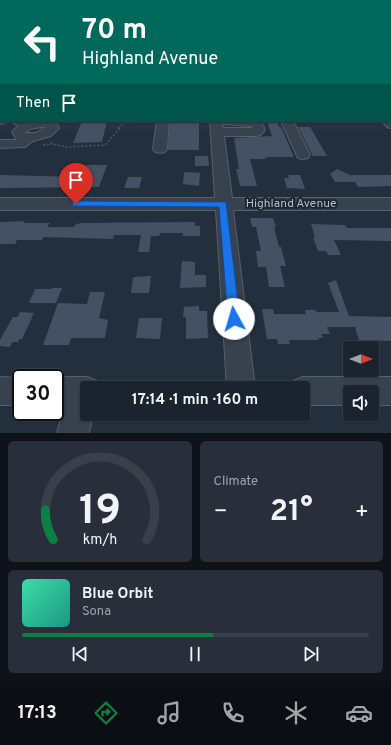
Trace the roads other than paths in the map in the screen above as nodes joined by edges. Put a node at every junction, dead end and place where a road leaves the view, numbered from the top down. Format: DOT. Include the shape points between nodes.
graph roads {
  1 [pos="163,122"];
  2 [pos="287,122"];
  3 [pos="220,125"];
  4 [pos="23,128"];
  5 [pos="0,144"];
  6 [pos="160,149"];
  7 [pos="303,155"];
  8 [pos="0,204"];
  9 [pos="223,204"];
  10 [pos="391,204"];
  11 [pos="240,381"];
  12 [pos="0,391"];
  13 [pos="12,391"];
  14 [pos="75,391"];
  15 [pos="310,391"];
  16 [pos="391,391"];
  17 [pos="73,433"];
  1 -- 6 [label="street"];
  2 -- 7 [label="street"];
  3 -- 9 [label="street"];
  4 -- 5 [label="street" via="27,140 23,143"];
  8 -- 9 [label="street, Highland Avenue"];
  9 -- 10 [label="street, Highland Avenue"];
  9 -- 11 [label="street"];
  12 -- 13 [label="street"];
  14 -- 17 [label="street"];
  15 -- 16 [label="street"];
}
